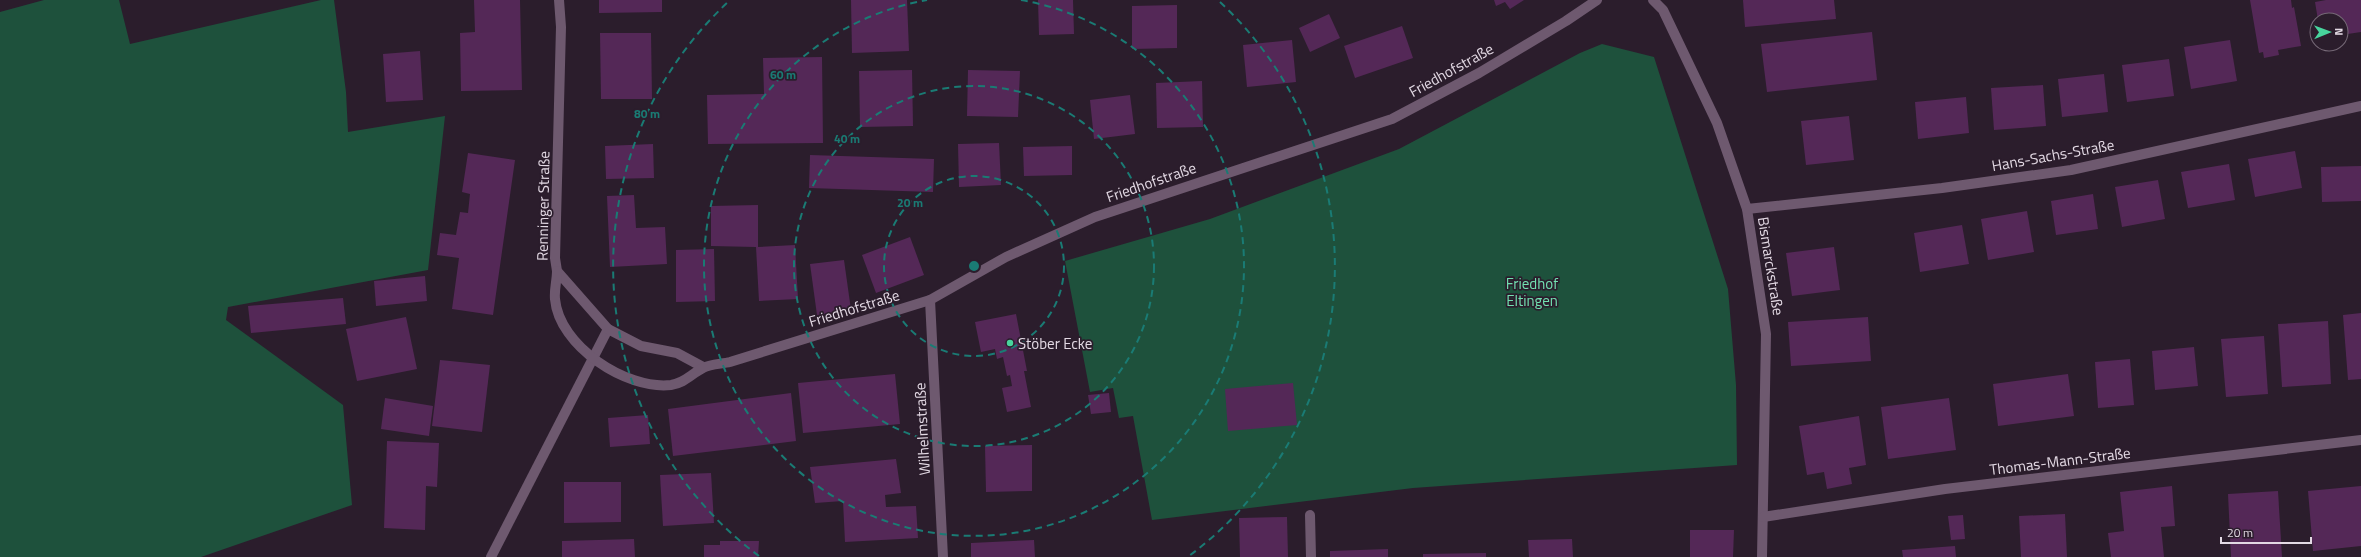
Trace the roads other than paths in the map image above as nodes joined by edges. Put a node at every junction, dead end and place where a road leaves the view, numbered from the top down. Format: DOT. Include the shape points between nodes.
graph roads {
  1 [pos="559,0"];
  2 [pos="1597,0"];
  3 [pos="1653,0"];
  4 [pos="2361,106"];
  5 [pos="1747,209"];
  6 [pos="557,271"];
  7 [pos="930,300"];
  8 [pos="608,329"];
  9 [pos="593,359"];
  10 [pos="703,367"];
  11 [pos="2361,440"];
  12 [pos="1310,515"];
  13 [pos="1763,518"];
  14 [pos="491,557"];
  15 [pos="943,557"];
  16 [pos="1311,557"];
  17 [pos="1762,557"];
  1 -- 6 [label="street, Renninger Straße" via="555,258"];
  2 -- 7 [label="street, Friedhofstraße" via="1566,22 1479,73 1392,119 1095,217 1006,257"];
  3 -- 5 [label="street, Bismarckstraße" via="1662,10 1717,123"];
  4 -- 5 [label="street, Hans-Sachs-Straße" via="2071,170 1942,188"];
  5 -- 13 [label="street, Bismarckstraße" via="1766,334"];
  6 -- 8 [label="street, Renninger Straße"];
  6 -- 9 [label="street, Friedhofstraße" via="555,299 560,316 574,340"];
  7 -- 10 [label="street, Friedhofstraße" via="730,362"];
  7 -- 15 [label="street, Wilhelmstraße"];
  8 -- 9 [label="street"];
  8 -- 10 [label="street" via="641,346 677,353"];
  9 -- 10 [label="street, Friedhofstraße" via="614,372 644,383 671,385 686,381"];
  9 -- 14 [label="street"];
  11 -- 13 [label="street, Thomas-Mann-Straße" via="1945,490"];
  12 -- 16 [label="street"];
  13 -- 17 [label="street, Bismarckstraße"];
}
